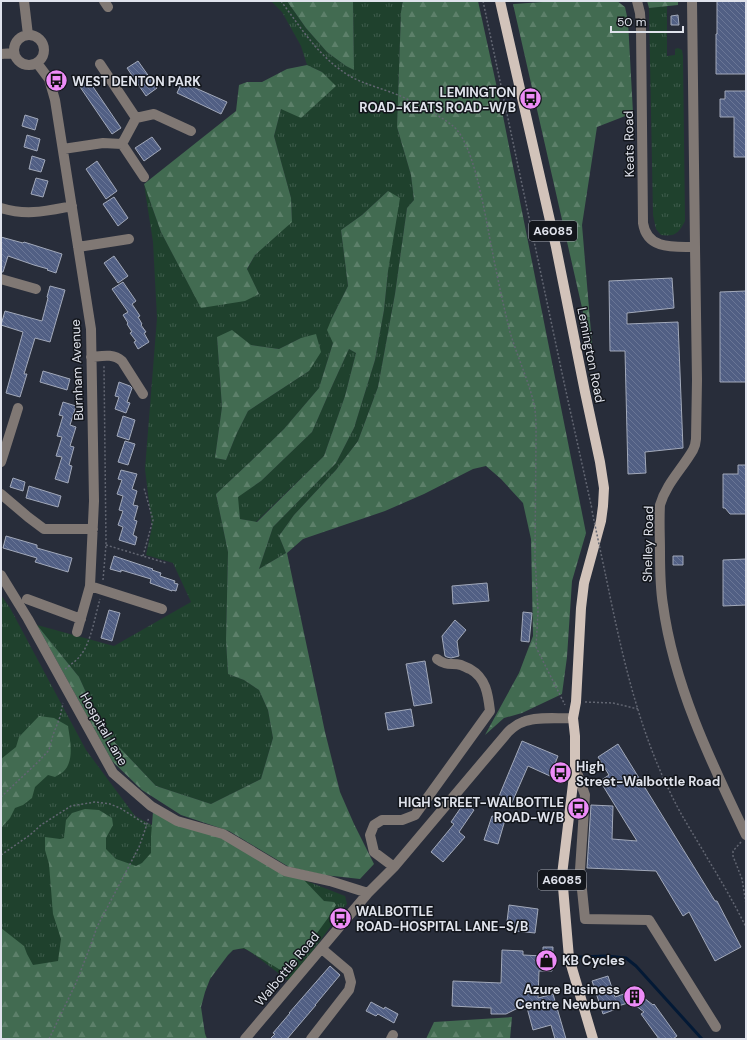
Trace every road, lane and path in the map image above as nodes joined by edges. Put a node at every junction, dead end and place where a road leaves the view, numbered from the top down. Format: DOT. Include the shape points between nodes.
graph roads {
  1 [pos="24,1"];
  2 [pos="281,1"];
  3 [pos="483,1"];
  4 [pos="500,1"];
  5 [pos="637,1"];
  6 [pos="692,1"];
  7 [pos="28,35"];
  8 [pos="14,53"];
  9 [pos="1,54"];
  10 [pos="37,63"];
  11 [pos="100,64"];
  12 [pos="136,118"];
  13 [pos="191,131"];
  14 [pos="122,144"];
  15 [pos="63,149"];
  16 [pos="144,177"];
  17 [pos="72,206"];
  18 [pos="1,208"];
  19 [pos="129,239"];
  20 [pos="78,247"];
  21 [pos="696,247"];
  22 [pos="1,279"];
  23 [pos="36,289"];
  24 [pos="91,357"];
  25 [pos="143,394"];
  26 [pos="18,408"];
  27 [pos="1,462"];
  28 [pos="144,488"];
  29 [pos="1,494"];
  30 [pos="93,529"];
  31 [pos="106,545"];
  32 [pos="143,556"];
  33 [pos="166,563"];
  34 [pos="1,575"];
  35 [pos="90,586"];
  36 [pos="27,600"];
  37 [pos="162,609"];
  38 [pos="81,619"];
  39 [pos="77,632"];
  40 [pos="437,659"];
  41 [pos="66,687"];
  42 [pos="576,702"];
  43 [pos="565,706"];
  44 [pos="638,709"];
  45 [pos="573,718"];
  46 [pos="575,767"];
  47 [pos="1,797"];
  48 [pos="151,806"];
  49 [pos="147,825"];
  50 [pos="743,838"];
  51 [pos="1,855"];
  52 [pos="394,867"];
  53 [pos="368,893"];
  54 [pos="746,904"];
  55 [pos="746,927"];
  56 [pos="322,949"];
  57 [pos="716,1027"];
  58 [pos="49,1039"];
  59 [pos="246,1039"];
  60 [pos="311,1039"];
  61 [pos="593,1039"];
  1 -- 7 [label="street"];
  2 -- 43 [label="path" via="309,39 336,67 360,81 422,106 453,126 466,145 481,194 510,331 534,404 534,558 538,611 536,647"];
  3 -- 44 [label="path, bridge" via="626,669"];
  4 -- 42 [label="main road, Lemington Road / A6085" via="556,247 604,488 601,521 584,583"];
  5 -- 21 [label="street, Keats Road" via="641,28 644,229 651,239 664,246"];
  6 -- 21 [label="street, Shelley Road"];
  7 -- 8 [label="street" via="18,39"];
  7 -- 10 [label="street" via="38,38 44,48 42,59"];
  8 -- 9 [label="street"];
  8 -- 10 [label="street" via="15,58 23,64 28,66"];
  10 -- 15 [label="street, Burnham Avenue" via="49,79"];
  11 -- 12 [label="street"];
  12 -- 13 [label="street" via="154,114"];
  12 -- 14 [label="street"];
  14 -- 15 [label="street" via="103,143"];
  14 -- 16 [label="street"];
  15 -- 17 [label="street, Burnham Avenue"];
  17 -- 18 [label="street" via="27,212"];
  17 -- 20 [label="street, Burnham Avenue"];
  19 -- 20 [label="street"];
  20 -- 24 [label="street, Burnham Avenue" via="91,329"];
  21 -- 50 [label="street, Shelley Road" via="696,439 693,450 666,490 660,506 661,593 670,642 682,685"];
  22 -- 23 [label="street"];
  24 -- 25 [label="street" via="118,358"];
  24 -- 30 [label="street, Burnham Avenue"];
  26 -- 27 [label="street"];
  28 -- 32 [label="path" via="153,520"];
  29 -- 30 [label="street" via="44,529"];
  30 -- 35 [label="street, Burnham Avenue"];
  31 -- 32 [label="path"];
  32 -- 33 [label="path"];
  34 -- 41 [label="street, Hospital Lane"];
  35 -- 37 [label="street"];
  35 -- 38 [label="street, Burnham Avenue"];
  36 -- 38 [label="street"];
  38 -- 39 [label="street, Burnham Avenue"];
  40 -- 52 [label="street" via="442,663 463,666 476,672 484,683 490,711 415,815 402,820 382,820 374,825 370,835 374,852"];
  41 -- 47 [label="path" via="49,750"];
  41 -- 48 [label="street, Hospital Lane" via="113,773"];
  42 -- 44 [label="path" via="613,702"];
  42 -- 45 [label="main road, Lemington Road / A6085"];
  44 -- 55 [label="path" via="669,792"];
  45 -- 46 [label="main road, A6085"];
  45 -- 52 [label="street, Walbottle Road" via="534,719 515,726"];
  46 -- 57 [label="street" via="585,795 580,870 585,919 649,920"];
  46 -- 61 [label="main road, A6085" via="562,875 569,958"];
  48 -- 49 [label="path"];
  48 -- 53 [label="street, Hospital Lane" via="177,821 223,834 285,871"];
  49 -- 51 [label="path" via="110,804 95,802 71,806"];
  49 -- 58 [label="path" via="136,853 97,927 76,983"];
  50 -- 54 [label="path" via="733,851 733,856 742,879"];
  52 -- 53 [label="street, Walbottle Road"];
  53 -- 56 [label="street, Walbottle Road"];
  56 -- 59 [label="street, Walbottle Road"];
  56 -- 60 [label="street" via="348,971 351,982 349,990"];
}
